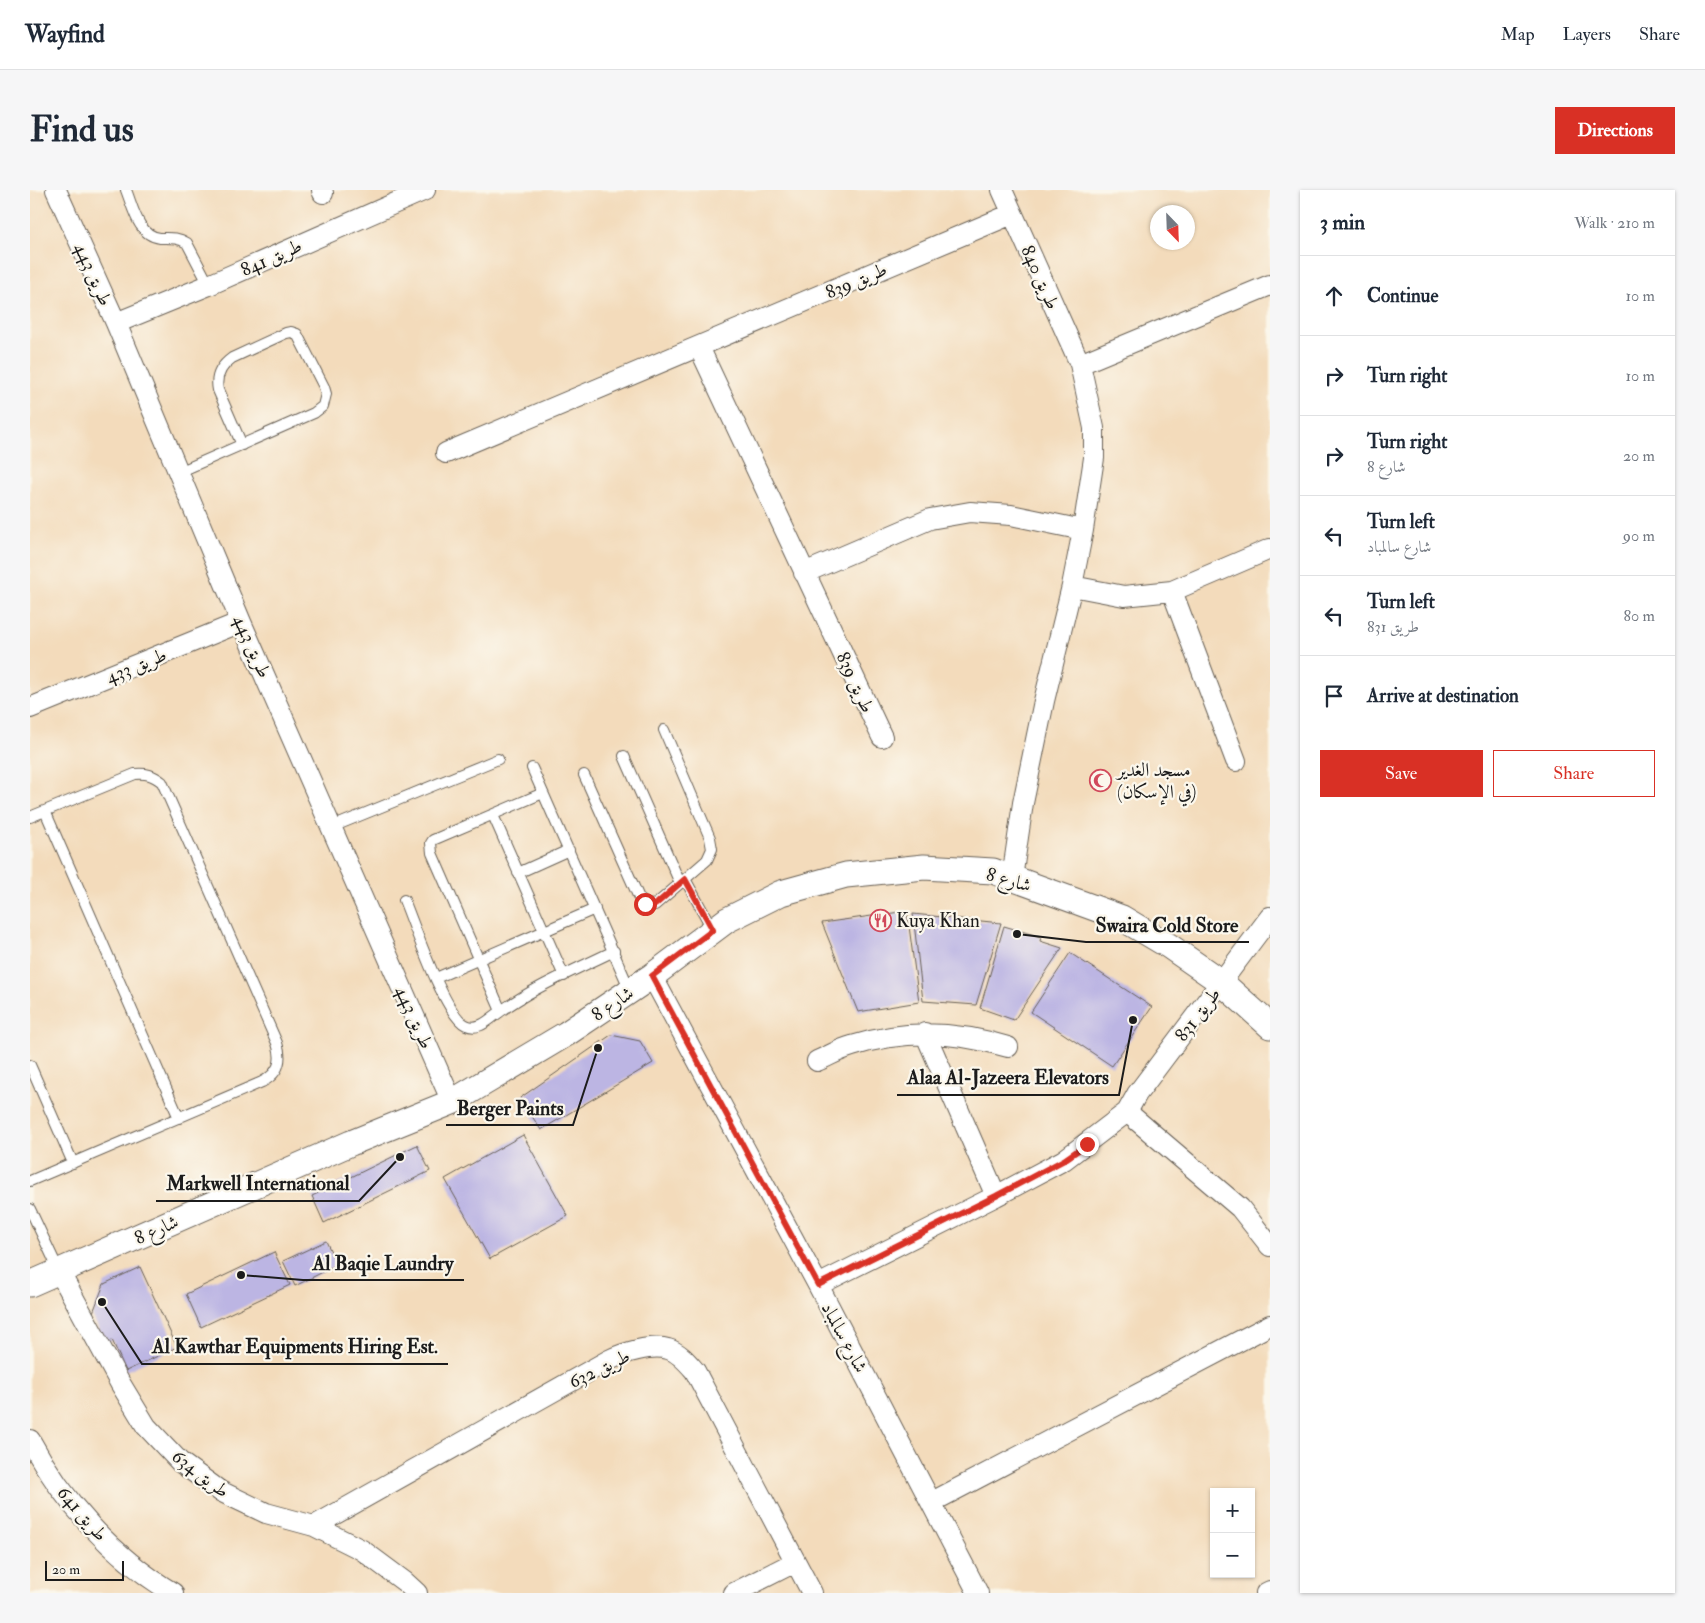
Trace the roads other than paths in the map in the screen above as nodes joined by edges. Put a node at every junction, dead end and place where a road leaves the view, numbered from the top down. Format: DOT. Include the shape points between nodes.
graph roads {
  1 [pos="56,190"];
  2 [pos="126,190"];
  3 [pos="425,190"];
  4 [pos="1002,190"];
  5 [pos="1012,214"];
  6 [pos="209,285"];
  7 [pos="1270,285"];
  8 [pos="116,323"];
  9 [pos="699,347"];
  10 [pos="1080,364"];
  11 [pos="242,445"];
  12 [pos="446,453"];
  13 [pos="179,472"];
  14 [pos="1083,530"];
  15 [pos="1270,549"];
  16 [pos="804,573"];
  17 [pos="1072,586"];
  18 [pos="1172,591"];
  19 [pos="241,622"];
  20 [pos="30,708"];
  21 [pos="664,730"];
  22 [pos="882,737"];
  23 [pos="624,756"];
  24 [pos="498,759"];
  25 [pos="1236,761"];
  26 [pos="532,768"];
  27 [pos="584,774"];
  28 [pos="543,793"];
  29 [pos="45,811"];
  30 [pos="493,815"];
  31 [pos="30,817"];
  32 [pos="332,828"];
  33 [pos="569,850"];
  34 [pos="518,873"];
  35 [pos="1012,878"];
  36 [pos="683,881"];
  37 [pos="404,900"];
  38 [pos="595,909"];
  39 [pos="1270,917"];
  40 [pos="713,930"];
  41 [pos="544,931"];
  42 [pos="614,951"];
  43 [pos="478,960"];
  44 [pos="564,976"];
  45 [pos="652,976"];
  46 [pos="436,978"];
  47 [pos="1221,982"];
  48 [pos="630,990"];
  49 [pos="501,1011"];
  50 [pos="1270,1026"];
  51 [pos="925,1033"];
  52 [pos="1008,1047"];
  53 [pos="817,1061"];
  54 [pos="30,1065"];
  55 [pos="452,1102"];
  56 [pos="1127,1112"];
  57 [pos="179,1118"];
  58 [pos="73,1164"];
  59 [pos="30,1181"];
  60 [pos="996,1196"];
  61 [pos="30,1208"];
  62 [pos="1270,1246"];
  63 [pos="59,1272"];
  64 [pos="30,1284"];
  65 [pos="818,1285"];
  66 [pos="1270,1325"];
  67 [pos="30,1440"];
  68 [pos="932,1502"];
  69 [pos="314,1526"];
  70 [pos="795,1562"];
  71 [pos="1270,1591"];
  72 [pos="173,1593"];
  73 [pos="417,1593"];
  74 [pos="734,1593"];
  75 [pos="812,1593"];
  76 [pos="978,1593"];
  77 [pos="1266,1593"];
  1 -- 8 [label="street, طريق 443"];
  2 -- 6 [label="lane" via="143,230 152,236 181,239 187,243"];
  3 -- 6 [label="street, طريق 841"];
  4 -- 5 [label="street, طريق 840"];
  5 -- 9 [label="street, طريق 839"];
  5 -- 10 [label="street, طريق 840"];
  6 -- 8 [label="street, طريق 841"];
  7 -- 10 [label="street"];
  8 -- 13 [label="street, طريق 443"];
  9 -- 12 [label="street, طريق 839"];
  9 -- 16 [label="street, طريق 839"];
  10 -- 14 [label="street, طريق 840" via="1094,428 1094,458"];
  11 -- 11 [label="lane" via="323,406 324,387 297,334 286,333 232,358 220,370 218,390"];
  11 -- 13 [label="lane"];
  13 -- 19 [label="street, طريق 443"];
  14 -- 16 [label="street" via="1011,515 970,512 930,519"];
  14 -- 17 [label="street, طريق 840"];
  15 -- 18 [label="street"];
  16 -- 22 [label="street, طريق 839"];
  17 -- 18 [label="street" via="1124,596"];
  17 -- 35 [label="street, طريق 840" via="1023,803"];
  18 -- 25 [label="street"];
  19 -- 20 [label="street, طريق 433"];
  19 -- 32 [label="street, طريق 443"];
  21 -- 36 [label="lane" via="712,849 707,860"];
  23 -- 36 [label="lane"];
  24 -- 32 [label="lane"];
  26 -- 28 [label="lane"];
  27 -- 36 [label="lane" via="642,902 655,905"];
  28 -- 30 [label="lane"];
  28 -- 33 [label="lane"];
  29 -- 31 [label="lane"];
  29 -- 57 [label="lane"];
  29 -- 57 [label="lane" via="136,774 145,773 162,782 277,1043 280,1062 271,1078"];
  30 -- 34 [label="lane"];
  30 -- 43 [label="lane" via="433,840 430,848"];
  32 -- 55 [label="street, طريق 443"];
  33 -- 34 [label="lane"];
  33 -- 38 [label="lane"];
  34 -- 41 [label="lane"];
  35 -- 40 [label="street, شارع 8" via="993,872 924,867 846,875 781,893"];
  35 -- 47 [label="street, شارع 8" via="1122,918"];
  36 -- 40 [label="lane"];
  37 -- 46 [label="lane"];
  38 -- 41 [label="lane"];
  38 -- 42 [label="lane"];
  39 -- 47 [label="street, طريق 831"];
  40 -- 45 [label="street, شارع 8"];
  41 -- 43 [label="lane"];
  41 -- 44 [label="lane"];
  42 -- 44 [label="lane"];
  42 -- 48 [label="lane"];
  43 -- 46 [label="lane"];
  43 -- 49 [label="lane"];
  44 -- 49 [label="lane"];
  45 -- 48 [label="street, شارع 8"];
  45 -- 65 [label="street, شارع سالمباد"];
  46 -- 49 [label="lane" via="463,1024 473,1027 483,1024"];
  47 -- 50 [label="street, شارع 8"];
  47 -- 56 [label="street, طريق 831"];
  48 -- 55 [label="street, شارع 8" via="566,1034"];
  51 -- 52 [label="street" via="953,1034"];
  51 -- 53 [label="street" via="860,1044"];
  51 -- 60 [label="street"];
  54 -- 58 [label="lane"];
  55 -- 63 [label="street, شارع 8"];
  56 -- 60 [label="street, طريق 831" via="1064,1160"];
  56 -- 62 [label="street" via="1240,1208"];
  57 -- 58 [label="lane"];
  58 -- 59 [label="lane"];
  60 -- 65 [label="street, طريق 831"];
  61 -- 63 [label="lane"];
  63 -- 64 [label="street, شارع 8"];
  63 -- 69 [label="street, طريق 634" via="146,1426 180,1462 220,1491 266,1513"];
  65 -- 68 [label="street, شارع سالمباد"];
  66 -- 68 [label="street"];
  67 -- 72 [label="street, طريق 641" via="57,1485 81,1515 135,1567"];
  68 -- 76 [label="street, شارع سالمباد"];
  69 -- 70 [label="street, طريق 632" via="609,1360 645,1348 667,1348 683,1358 695,1372"];
  69 -- 73 [label="street, طريق 634" via="362,1550"];
  70 -- 74 [label="street"];
  70 -- 75 [label="street, طريق 632"];
  71 -- 77 [label="street"];
}
